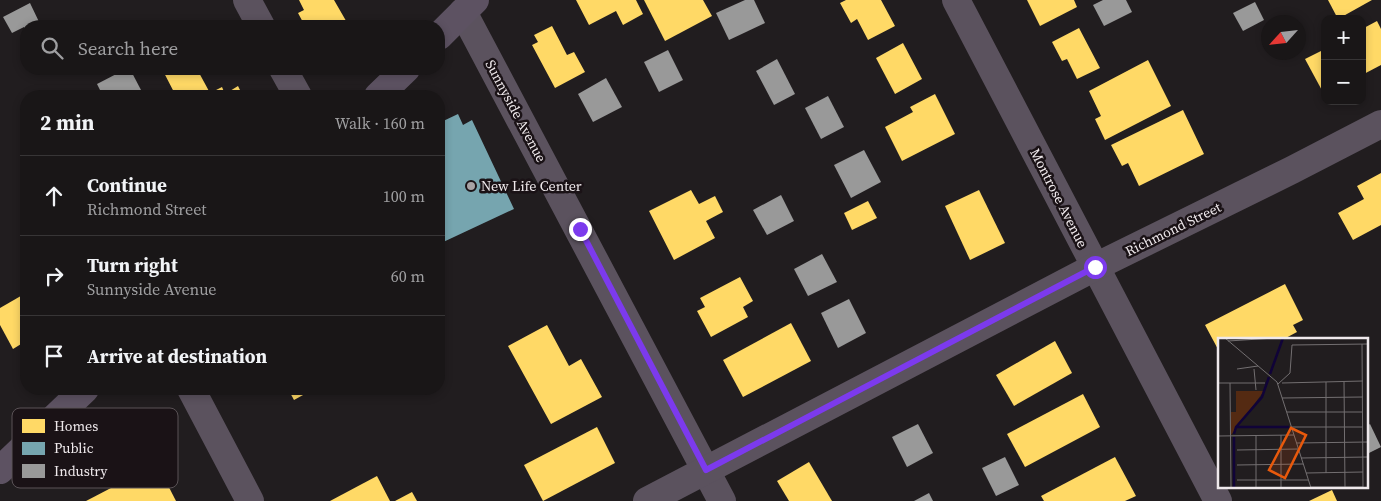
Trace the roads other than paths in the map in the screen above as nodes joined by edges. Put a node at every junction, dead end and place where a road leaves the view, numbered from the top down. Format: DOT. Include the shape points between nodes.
graph roads {
  1 [pos="247,0"];
  2 [pos="956,0"];
  3 [pos="469,6"];
  4 [pos="258,20"];
  5 [pos="445,30"];
  6 [pos="286,75"];
  7 [pos="400,75"];
  8 [pos="295,90"];
  9 [pos="384,90"];
  10 [pos="1381,124"];
  11 [pos="1095,267"];
  12 [pos="79,395"];
  13 [pos="194,395"];
  14 [pos="65,408"];
  15 [pos="12,459"];
  16 [pos="0,470"];
  17 [pos="706,470"];
  18 [pos="250,501"];
  19 [pos="647,501"];
  20 [pos="722,501"];
  21 [pos="1218,501"];
  1 -- 4 [label="street"];
  2 -- 11 [label="street, Montrose Avenue"];
  3 -- 5 [label="main road"];
  3 -- 17 [label="street, Sunnyside Avenue"];
  6 -- 8 [label="street"];
  7 -- 9 [label="main road"];
  10 -- 11 [label="street, Richmond Street"];
  11 -- 17 [label="street, Richmond Street"];
  11 -- 21 [label="street, Montrose Avenue"];
  12 -- 14 [label="main road"];
  13 -- 18 [label="street"];
  15 -- 16 [label="main road"];
  17 -- 19 [label="street, Richmond Street"];
  17 -- 20 [label="street, Sunnyside Avenue"];
}
